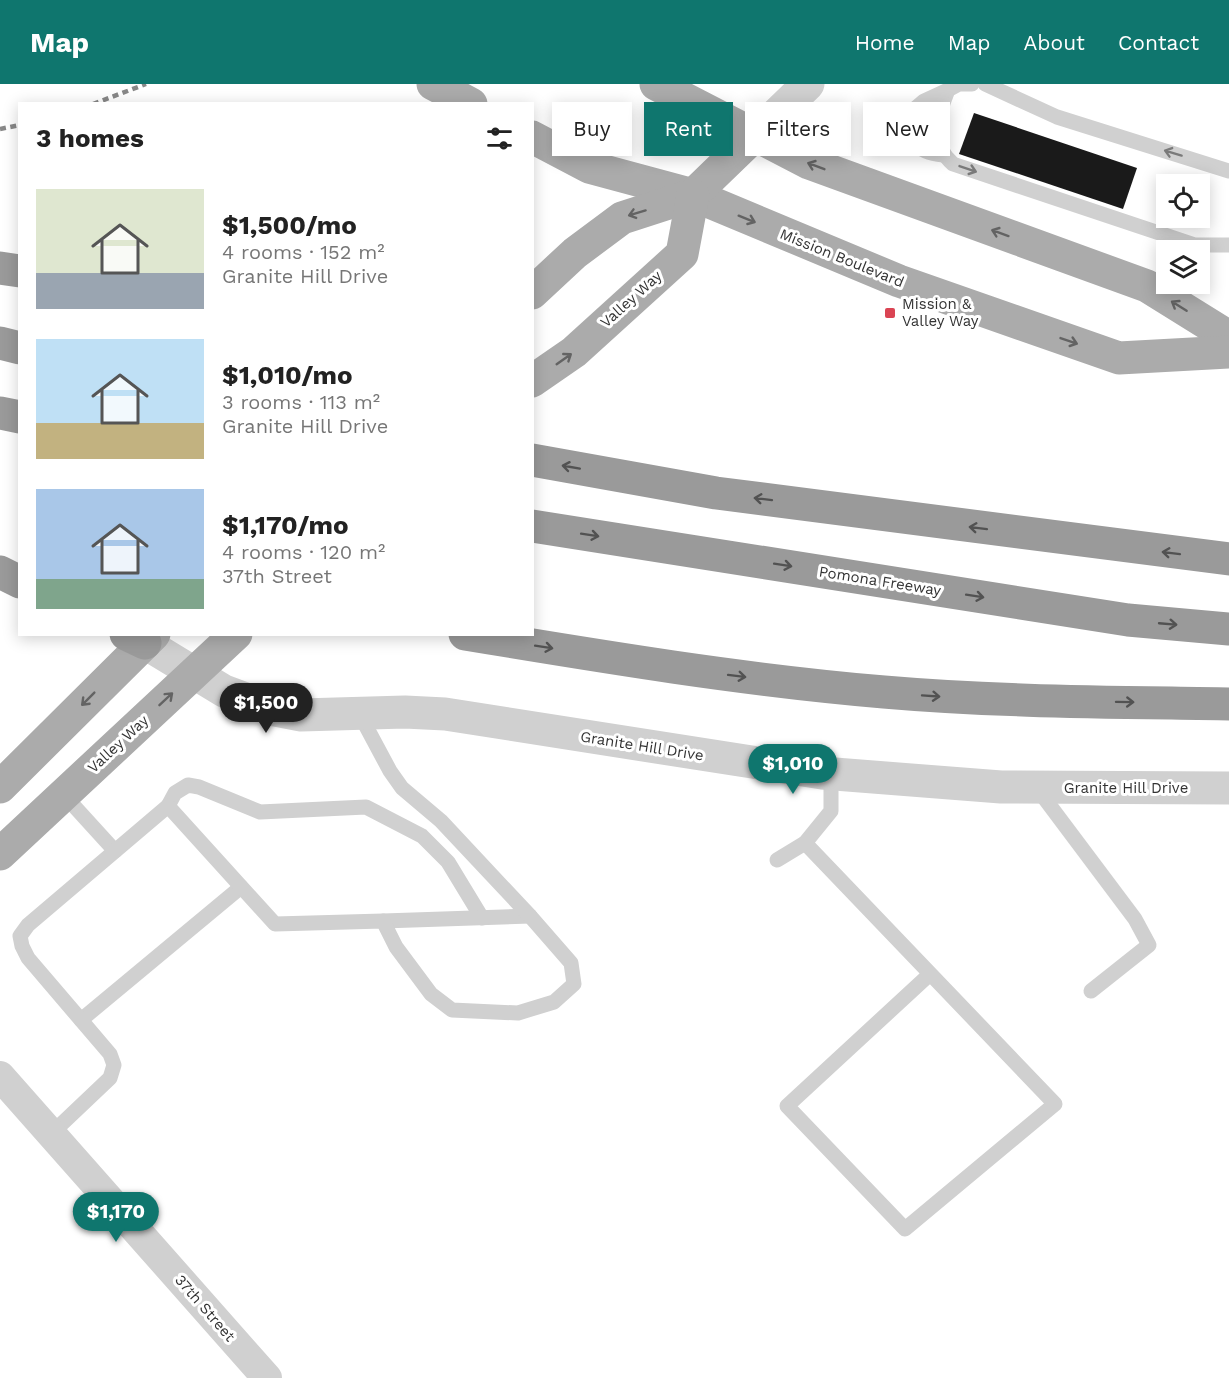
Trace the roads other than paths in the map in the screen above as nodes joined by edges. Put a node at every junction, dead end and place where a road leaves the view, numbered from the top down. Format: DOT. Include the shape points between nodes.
graph roads {
  1 [pos="433,84"];
  2 [pos="656,84"];
  3 [pos="808,84"];
  4 [pos="972,84"];
  5 [pos="985,84"];
  6 [pos="948,90"];
  7 [pos="467,102"];
  8 [pos="789,102"];
  9 [pos="922,102"];
  10 [pos="944,102"];
  11 [pos="745,131"];
  12 [pos="534,137"];
  13 [pos="745,145"];
  14 [pos="795,156"];
  15 [pos="944,156"];
  16 [pos="1229,171"];
  17 [pos="693,195"];
  18 [pos="1229,245"];
  19 [pos="0,268"];
  20 [pos="18,271"];
  21 [pos="534,291"];
  22 [pos="1229,337"];
  23 [pos="0,344"];
  24 [pos="18,348"];
  25 [pos="1229,352"];
  26 [pos="534,380"];
  27 [pos="0,412"];
  28 [pos="18,416"];
  29 [pos="534,460"];
  30 [pos="534,526"];
  31 [pos="1229,559"];
  32 [pos="0,572"];
  33 [pos="18,581"];
  34 [pos="1229,629"];
  35 [pos="234,636"];
  36 [pos="477,636"];
  37 [pos="142,637"];
  38 [pos="194,673"];
  39 [pos="1229,705"];
  40 [pos="360,714"];
  41 [pos="831,773"];
  42 [pos="0,787"];
  43 [pos="1036,787"];
  44 [pos="1229,788"];
  45 [pos="63,795"];
  46 [pos="168,806"];
  47 [pos="805,843"];
  48 [pos="115,850"];
  49 [pos="0,854"];
  50 [pos="777,860"];
  51 [pos="241,887"];
  52 [pos="530,916"];
  53 [pos="482,918"];
  54 [pos="383,921"];
  55 [pos="930,974"];
  56 [pos="1091,992"];
  57 [pos="81,1020"];
  58 [pos="0,1076"];
  59 [pos="51,1134"];
  60 [pos="267,1378"];
  1 -- 7 [label="main road"];
  2 -- 11 [label="main road"];
  3 -- 8 [label="street"];
  4 -- 6 [label="lane" via="959,84"];
  16 -- 5 [label="lane, one-way" via="1057,117"];
  6 -- 9 [label="lane"];
  6 -- 10 [label="lane"];
  12 -- 17 [label="main road, Mission Boulevard" via="589,167"];
  13 -- 17 [label="main road"];
  22 -- 14 [label="main road, one-way" via="1147,286"];
  15 -- 18 [label="lane, one-way" via="953,164 1195,245"];
  17 -- 21 [label="main road, one-way" via="622,218 574,253"];
  17 -- 25 [label="main road, Mission Boulevard, one-way" via="898,281 1119,358"];
  26 -- 17 [label="main road, Valley Way, one-way" via="574,352 682,254"];
  19 -- 20 [label="highway"];
  23 -- 24 [label="highway"];
  27 -- 28 [label="highway"];
  31 -- 29 [label="highway, one-way" via="716,493"];
  30 -- 34 [label="highway, Pomona Freeway, one-way" via="1128,620"];
  32 -- 33 [label="highway"];
  35 -- 38 [label="main road, Valley Way"];
  36 -- 39 [label="highway, one-way" via="685,670 884,692 980,699"];
  37 -- 38 [label="street, Granite Hill Drive"];
  37 -- 42 [label="main road, one-way"];
  38 -- 40 [label="street, Granite Hill Drive" via="224,691 275,710 301,715"];
  45 -- 38 [label="main road, Valley Way, one-way"];
  40 -- 41 [label="street, Granite Hill Drive" via="445,714"];
  40 -- 52 [label="lane" via="402,788 441,821"];
  41 -- 43 [label="street, Granite Hill Drive"];
  41 -- 47 [label="lane" via="831,811"];
  43 -- 44 [label="street, Granite Hill Drive"];
  43 -- 56 [label="lane" via="1135,919 1149,945"];
  45 -- 48 [label="lane"];
  45 -- 49 [label="main road, Valley Way"];
  46 -- 48 [label="lane"];
  46 -- 51 [label="lane"];
  46 -- 53 [label="lane" via="175,794 188,785 260,812 366,807 422,836 448,862"];
  47 -- 50 [label="lane"];
  47 -- 55 [label="lane"];
  48 -- 57 [label="lane" via="20,936 28,958"];
  51 -- 54 [label="lane" via="275,924"];
  51 -- 57 [label="lane"];
  52 -- 53 [label="lane"];
  52 -- 54 [label="lane" via="571,963 574,984 554,1002 518,1013 452,1010 431,994 396,947"];
  53 -- 54 [label="lane"];
  55 -- 55 [label="lane" via="1056,1104 905,1229 787,1106"];
  57 -- 59 [label="lane" via="110,1054 114,1065 110,1078"];
  58 -- 59 [label="street, 37th Street"];
  59 -- 60 [label="street, 37th Street"];
}
